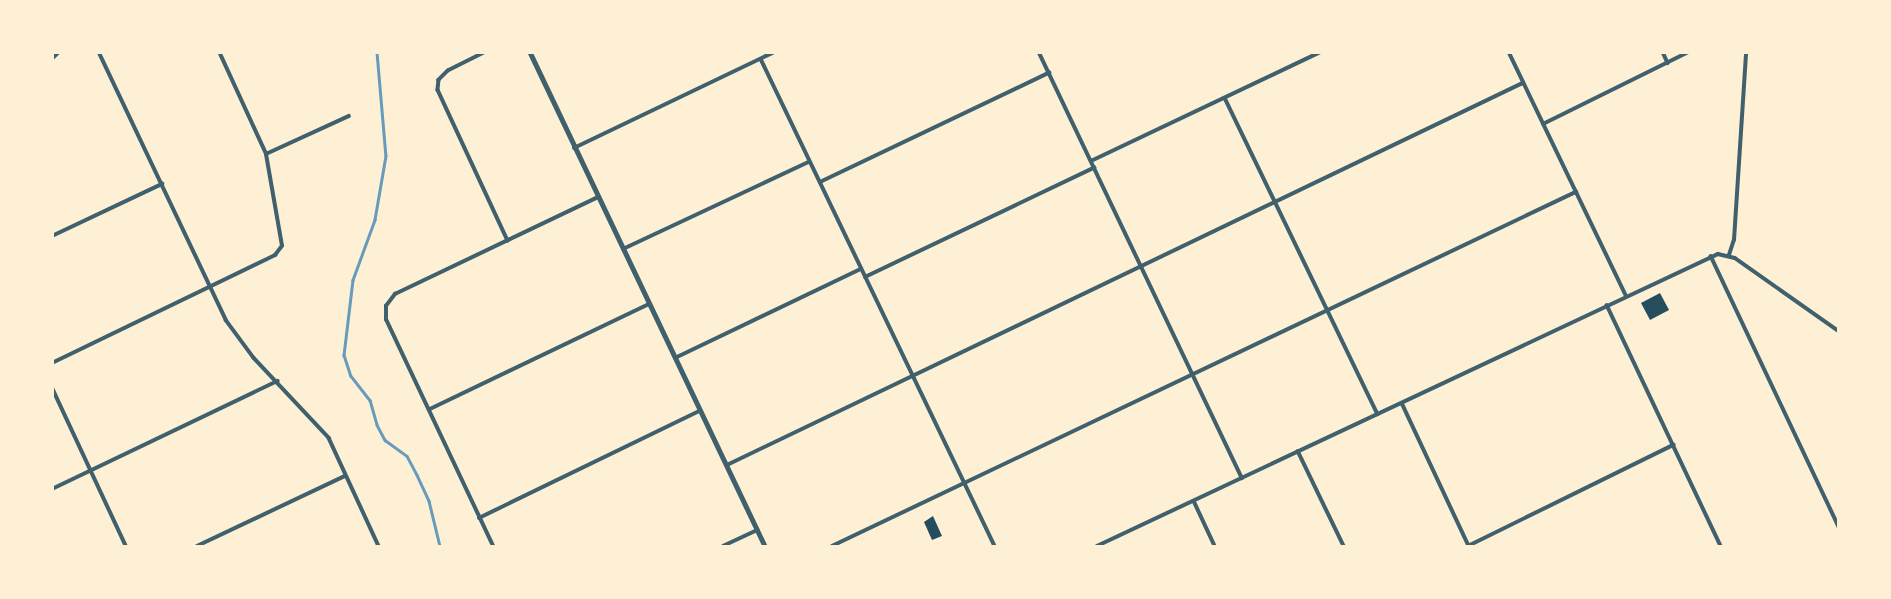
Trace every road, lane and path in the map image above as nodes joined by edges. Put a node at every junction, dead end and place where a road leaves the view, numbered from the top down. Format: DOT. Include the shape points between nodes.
graph roads {
  1 [pos="57,52"];
  2 [pos="99,52"];
  3 [pos="219,52"];
  4 [pos="486,52"];
  5 [pos="530,52"];
  6 [pos="774,52"];
  7 [pos="1047,52"];
  8 [pos="1321,52"];
  9 [pos="1509,52"];
  10 [pos="1664,52"];
  11 [pos="1689,52"];
  12 [pos="1746,52"];
  13 [pos="1040,54"];
  14 [pos="52,57"];
  15 [pos="761,59"];
  16 [pos="1668,63"];
  17 [pos="1049,72"];
  18 [pos="1524,83"];
  19 [pos="1225,98"];
  20 [pos="349,116"];
  21 [pos="1543,124"];
  22 [pos="575,148"];
  23 [pos="266,154"];
  24 [pos="1091,161"];
  25 [pos="810,162"];
  26 [pos="1094,168"];
  27 [pos="820,182"];
  28 [pos="162,184"];
  29 [pos="1576,192"];
  30 [pos="598,197"];
  31 [pos="1276,203"];
  32 [pos="52,236"];
  33 [pos="508,241"];
  34 [pos="622,249"];
  35 [pos="1729,255"];
  36 [pos="1711,256"];
  37 [pos="1141,266"];
  38 [pos="861,269"];
  39 [pos="865,277"];
  40 [pos="211,287"];
  41 [pos="1626,295"];
  42 [pos="649,304"];
  43 [pos="1607,304"];
  44 [pos="1328,311"];
  45 [pos="1839,331"];
  46 [pos="675,358"];
  47 [pos="52,363"];
  48 [pos="1193,375"];
  49 [pos="912,376"];
  50 [pos="277,381"];
  51 [pos="52,387"];
  52 [pos="1401,402"];
  53 [pos="429,410"];
  54 [pos="699,411"];
  55 [pos="1378,414"];
  56 [pos="1673,445"];
  57 [pos="1298,451"];
  58 [pos="726,465"];
  59 [pos="92,470"];
  60 [pos="345,476"];
  61 [pos="1242,478"];
  62 [pos="964,484"];
  63 [pos="52,489"];
  64 [pos="1194,501"];
  65 [pos="479,518"];
  66 [pos="1839,527"];
  67 [pos="757,530"];
  68 [pos="1469,546"];
  69 [pos="126,547"];
  70 [pos="197,547"];
  71 [pos="379,547"];
  72 [pos="493,547"];
  73 [pos="723,547"];
  74 [pos="765,547"];
  75 [pos="832,547"];
  76 [pos="995,547"];
  77 [pos="1097,547"];
  78 [pos="1215,547"];
  79 [pos="1344,547"];
  80 [pos="1721,547"];
  1 -- 14 [label="street"];
  2 -- 28 [label="street"];
  3 -- 23 [label="street"];
  4 -- 33 [label="street" via="448,71 439,80 438,90"];
  5 -- 22 [label="street"];
  6 -- 15 [label="street"];
  7 -- 13 [label="street"];
  8 -- 19 [label="street"];
  9 -- 18 [label="street"];
  10 -- 16 [label="street"];
  11 -- 16 [label="street"];
  12 -- 35 [label="street" via="1734,240"];
  13 -- 17 [label="street"];
  15 -- 22 [label="street"];
  15 -- 25 [label="street"];
  16 -- 21 [label="street"];
  17 -- 24 [label="street"];
  17 -- 27 [label="street"];
  18 -- 21 [label="street"];
  18 -- 31 [label="street"];
  19 -- 24 [label="street"];
  19 -- 31 [label="street"];
  20 -- 23 [label="street"];
  21 -- 29 [label="street"];
  22 -- 30 [label="street"];
  23 -- 40 [label="street" via="282,246 275,255"];
  24 -- 26 [label="street"];
  25 -- 27 [label="street"];
  25 -- 34 [label="street"];
  26 -- 37 [label="street"];
  26 -- 39 [label="street"];
  27 -- 38 [label="street"];
  28 -- 32 [label="street"];
  28 -- 40 [label="street"];
  29 -- 41 [label="street"];
  29 -- 44 [label="street"];
  30 -- 33 [label="street"];
  30 -- 34 [label="street"];
  31 -- 37 [label="street"];
  31 -- 44 [label="street"];
  33 -- 53 [label="street" via="395,294 386,306 386,320"];
  34 -- 42 [label="street"];
  35 -- 36 [label="street"];
  35 -- 45 [label="street"];
  36 -- 41 [label="street"];
  36 -- 66 [label="street"];
  37 -- 48 [label="street"];
  37 -- 49 [label="street"];
  38 -- 39 [label="street"];
  38 -- 46 [label="street"];
  39 -- 49 [label="street"];
  40 -- 47 [label="street"];
  40 -- 50 [label="street" via="238,338"];
  41 -- 43 [label="street"];
  42 -- 46 [label="street"];
  42 -- 53 [label="street"];
  43 -- 52 [label="street"];
  43 -- 56 [label="street"];
  44 -- 48 [label="street"];
  44 -- 55 [label="street"];
  46 -- 54 [label="street"];
  48 -- 61 [label="street"];
  48 -- 62 [label="street"];
  49 -- 58 [label="street"];
  49 -- 62 [label="street"];
  50 -- 59 [label="street"];
  50 -- 60 [label="street" via="329,438"];
  51 -- 59 [label="street"];
  52 -- 55 [label="street"];
  52 -- 68 [label="street"];
  53 -- 65 [label="street"];
  54 -- 58 [label="street"];
  54 -- 65 [label="street"];
  55 -- 57 [label="street"];
  56 -- 68 [label="street"];
  56 -- 80 [label="street"];
  57 -- 61 [label="street"];
  57 -- 79 [label="street"];
  58 -- 67 [label="street"];
  59 -- 63 [label="street"];
  59 -- 69 [label="street"];
  60 -- 70 [label="street"];
  60 -- 71 [label="street"];
  61 -- 64 [label="street"];
  62 -- 75 [label="street"];
  62 -- 76 [label="street"];
  64 -- 77 [label="street"];
  64 -- 78 [label="street"];
  65 -- 72 [label="street"];
  67 -- 73 [label="street"];
  67 -- 74 [label="street"];
}
